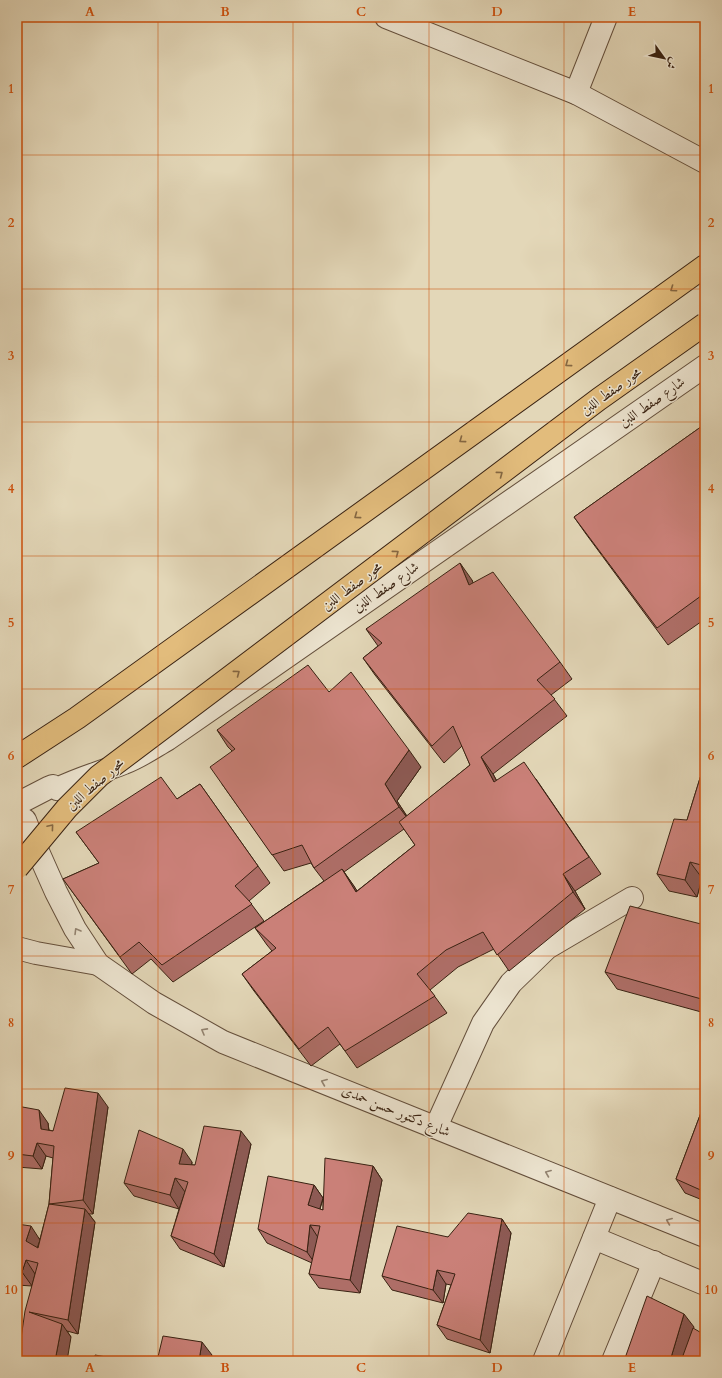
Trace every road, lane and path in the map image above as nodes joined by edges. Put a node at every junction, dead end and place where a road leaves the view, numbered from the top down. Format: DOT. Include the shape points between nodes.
graph roads {
  1 [pos="386,17"];
  2 [pos="606,17"];
  3 [pos="576,93"];
  4 [pos="705,162"];
  5 [pos="705,266"];
  6 [pos="705,324"];
  7 [pos="705,366"];
  8 [pos="17,757"];
  9 [pos="20,817"];
  10 [pos="17,868"];
  11 [pos="632,898"];
  12 [pos="17,948"];
  13 [pos="98,964"];
  14 [pos="436,1127"];
  15 [pos="610,1198"];
  16 [pos="705,1236"];
  17 [pos="594,1238"];
  18 [pos="654,1262"];
  19 [pos="705,1284"];
  20 [pos="544,1361"];
  21 [pos="613,1361"];
  1 -- 3 [label="street"];
  2 -- 3 [label="street"];
  3 -- 4 [label="street"];
  5 -- 8 [label="main road, one-way" via="77,718"];
  10 -- 6 [label="main road, محور صفط اللبن, one-way, bridge" via="67,808 99,776 600,399"];
  7 -- 9 [label="street, شارع صفط اللبن" via="168,738 130,760 57,788 48,788"];
  13 -- 9 [label="street, شارع دكتور حسن حمدى, one-way" via="75,929"];
  11 -- 14 [label="street" via="547,948 511,983 483,1023"];
  12 -- 13 [label="street, شارع دكتور حسن حمدى"];
  14 -- 13 [label="street, شارع دكتور حسن حمدى, one-way" via="223,1042 154,1004"];
  15 -- 14 [label="street, شارع دكتور حسن حمدى, one-way"];
  16 -- 15 [label="street, شارع دكتور حسن حمدى, one-way"];
  15 -- 17 [label="street"];
  17 -- 18 [label="street"];
  17 -- 20 [label="street"];
  18 -- 19 [label="street"];
  18 -- 21 [label="street"];
}
